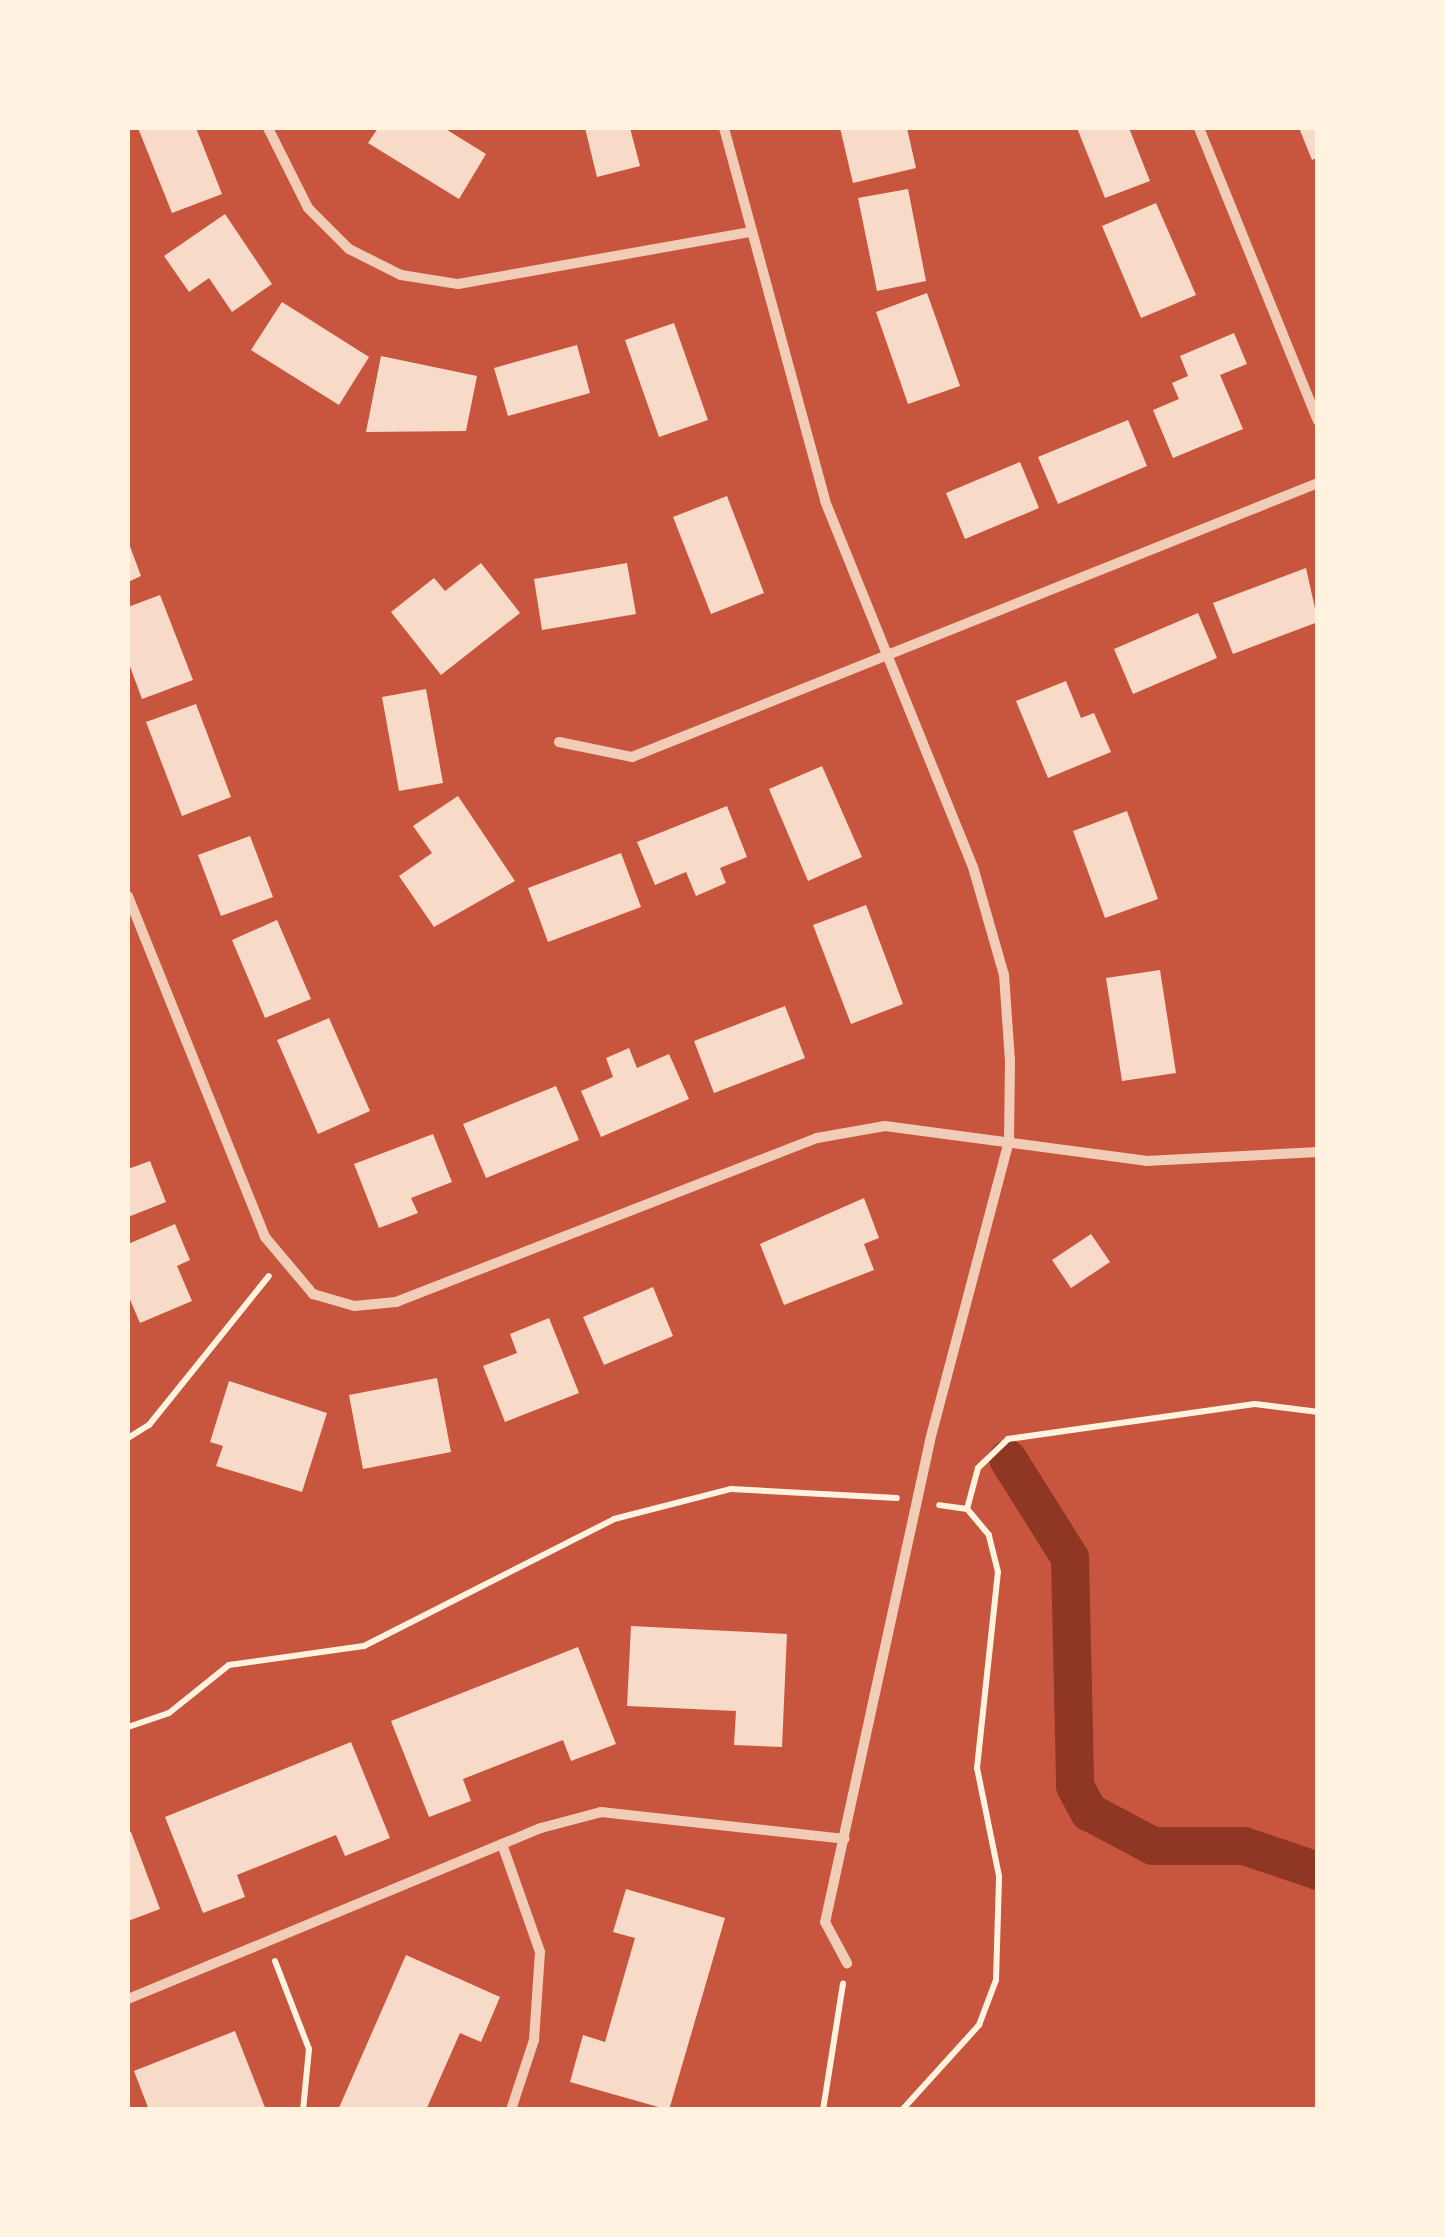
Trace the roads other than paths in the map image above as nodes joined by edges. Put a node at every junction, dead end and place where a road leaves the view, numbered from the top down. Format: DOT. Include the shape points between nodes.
graph roads {
  1 [pos="268,128"];
  2 [pos="724,128"];
  3 [pos="1199,128"];
  4 [pos="749,232"];
  5 [pos="1318,420"];
  6 [pos="1318,484"];
  7 [pos="885,658"];
  8 [pos="559,742"];
  9 [pos="128,896"];
  10 [pos="1009,1141"];
  11 [pos="1318,1152"];
  12 [pos="845,1840"];
  13 [pos="502,1844"];
  14 [pos="847,1963"];
  15 [pos="128,1999"];
  16 [pos="511,2110"];
  1 -- 4 [label="street" via="308,208 348,250 401,275 458,284"];
  2 -- 4 [label="street"];
  3 -- 5 [label="street"];
  4 -- 7 [label="street" via="825,501"];
  6 -- 7 [label="street"];
  7 -- 8 [label="street" via="632,757"];
  7 -- 10 [label="street" via="973,868 1004,975"];
  9 -- 10 [label="street" via="279,1264 313,1294 354,1306 396,1302 816,1138 919,1126"];
  10 -- 11 [label="street" via="1146,1161"];
  10 -- 12 [label="street"];
  12 -- 13 [label="street" via="601,1812"];
  12 -- 14 [label="street" via="826,1922"];
  13 -- 15 [label="street"];
  13 -- 16 [label="street" via="540,1952 534,2040"];
}
